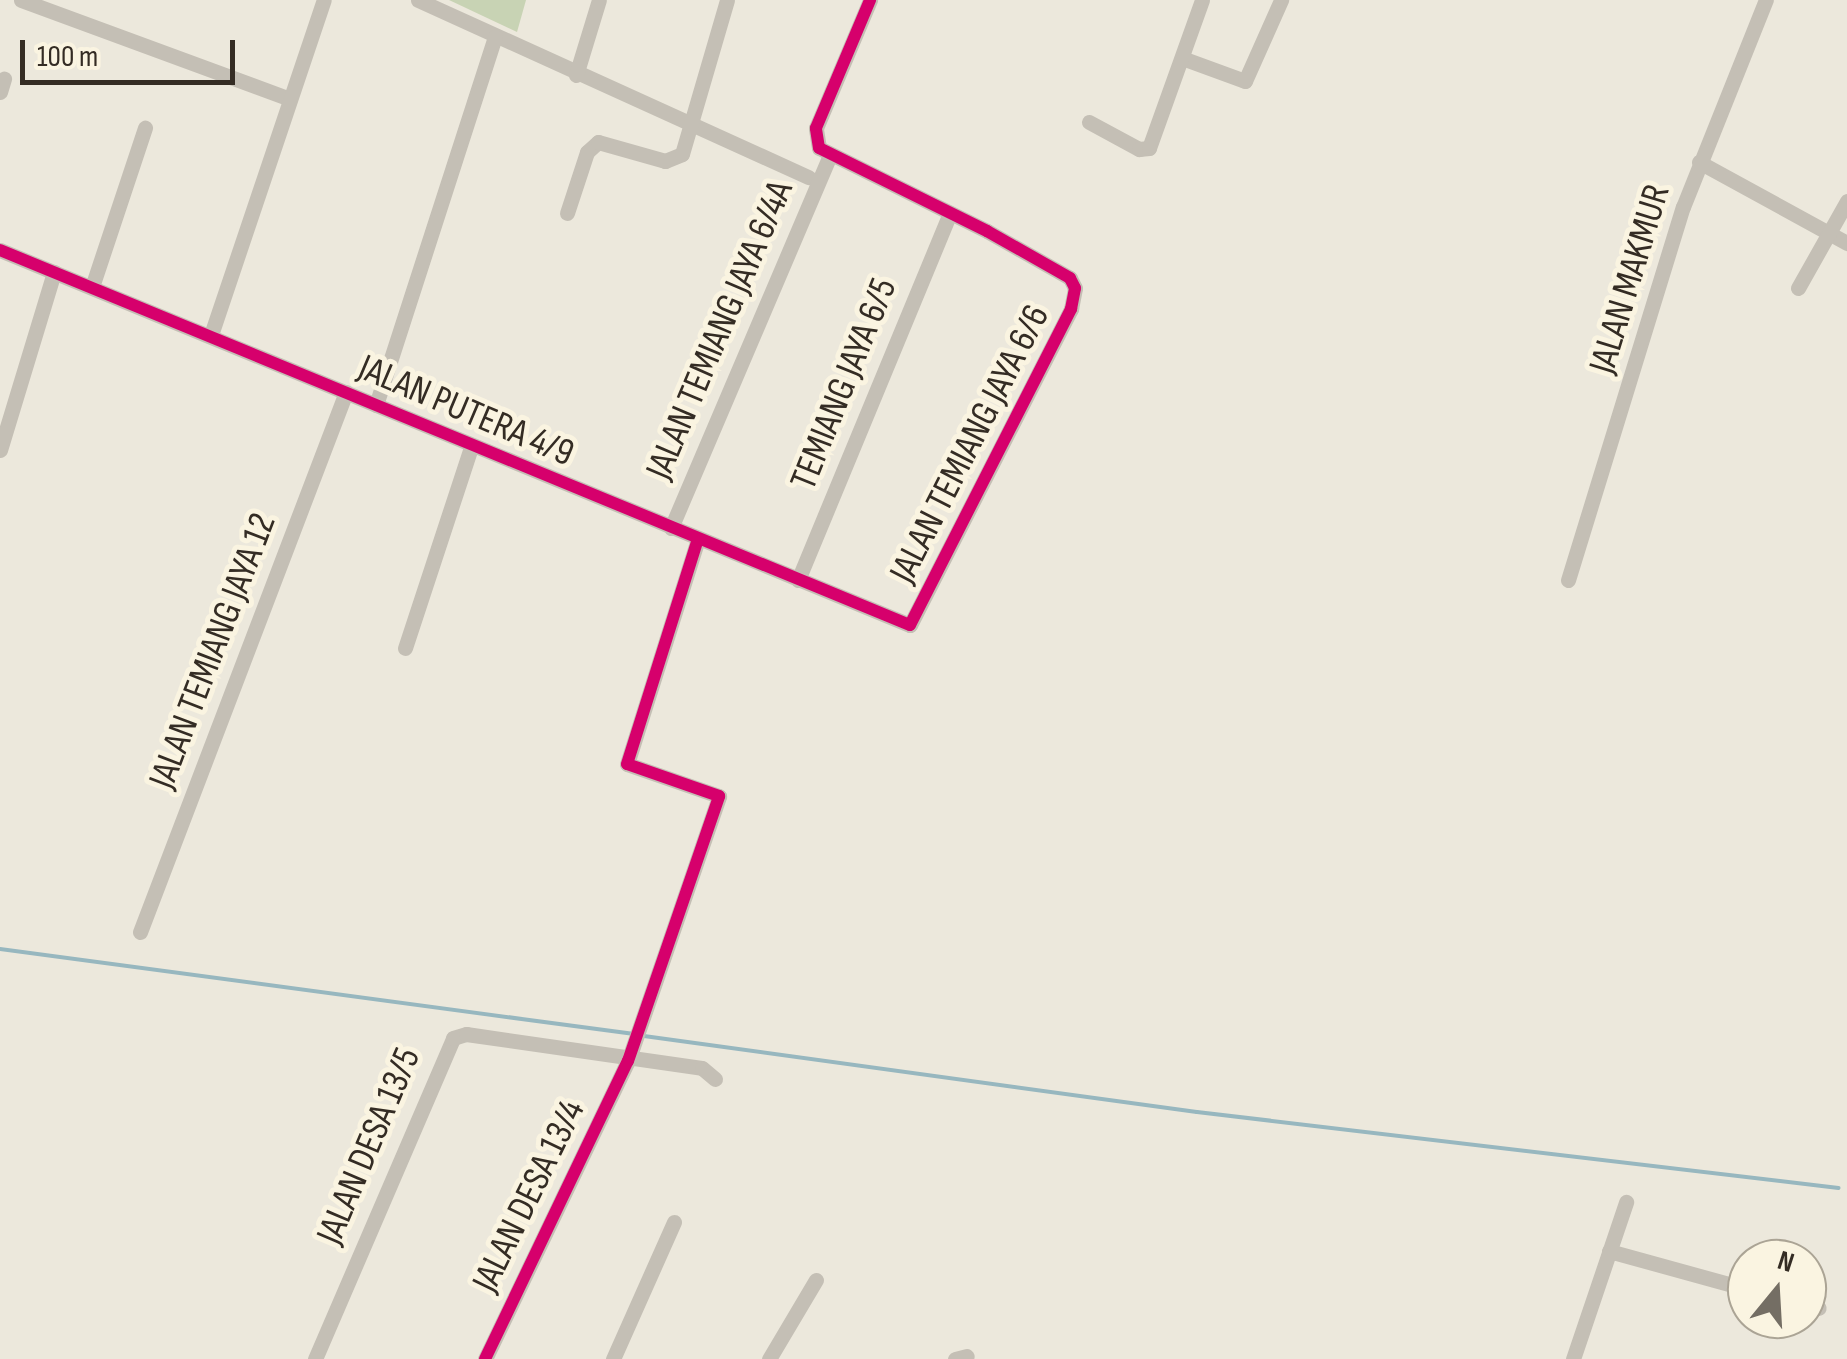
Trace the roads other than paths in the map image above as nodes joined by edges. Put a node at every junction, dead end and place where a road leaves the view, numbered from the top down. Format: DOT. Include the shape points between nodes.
graph roads {
  1 [pos="21,0"];
  2 [pos="324,0"];
  3 [pos="418,0"];
  4 [pos="599,0"];
  5 [pos="727,0"];
  6 [pos="1202,0"];
  7 [pos="1281,0"];
  8 [pos="1766,0"];
  9 [pos="867,1"];
  10 [pos="495,37"];
  11 [pos="1182,58"];
  12 [pos="576,74"];
  13 [pos="287,98"];
  14 [pos="1089,122"];
  15 [pos="145,128"];
  16 [pos="690,128"];
  17 [pos="824,152"];
  18 [pos="1699,162"];
  19 [pos="809,177"];
  20 [pos="1847,202"];
  21 [pos="567,213"];
  22 [pos="950,213"];
  23 [pos="1829,234"];
  24 [pos="1847,243"];
  25 [pos="0,250"];
  26 [pos="54,272"];
  27 [pos="92,286"];
  28 [pos="1798,288"];
  29 [pos="212,332"];
  30 [pos="346,392"];
  31 [pos="376,405"];
  32 [pos="471,447"];
  33 [pos="0,450"];
  34 [pos="671,528"];
  35 [pos="698,539"];
  36 [pos="798,580"];
  37 [pos="1568,580"];
  38 [pos="910,625"];
  39 [pos="405,648"];
  40 [pos="140,932"];
  41 [pos="628,1061"];
  42 [pos="715,1080"];
  43 [pos="1626,1202"];
  44 [pos="674,1222"];
  45 [pos="1609,1251"];
  46 [pos="816,1280"];
  47 [pos="1727,1283"];
  48 [pos="315,1359"];
  49 [pos="486,1359"];
  50 [pos="613,1359"];
  51 [pos="769,1359"];
  52 [pos="1573,1359"];
  1 -- 13 [label="street"];
  2 -- 13 [label="street"];
  3 -- 10 [label="street"];
  4 -- 12 [label="street"];
  5 -- 16 [label="street"];
  6 -- 11 [label="street"];
  7 -- 11 [label="street" via="1245,81"];
  8 -- 18 [label="street, JALAN MAKMUR"];
  9 -- 17 [label="street, JALAN TEMIANG JAYA 6/4A" via="816,128"];
  10 -- 12 [label="street"];
  10 -- 31 [label="street"];
  11 -- 14 [label="street" via="1150,148 1139,149"];
  12 -- 16 [label="street"];
  13 -- 29 [label="street"];
  15 -- 27 [label="street"];
  16 -- 19 [label="street"];
  16 -- 21 [label="street" via="682,154 665,161 592,146"];
  17 -- 22 [label="street"];
  17 -- 34 [label="street, JALAN TEMIANG JAYA 6/4A"];
  18 -- 23 [label="street"];
  18 -- 37 [label="street, JALAN MAKMUR"];
  20 -- 23 [label="street"];
  22 -- 36 [label="street, TEMIANG JAYA 6/5"];
  22 -- 38 [label="street, JALAN TEMIANG JAYA 6/6" via="1070,278 1075,288 1071,310"];
  23 -- 24 [label="street"];
  23 -- 28 [label="street"];
  25 -- 26 [label="street, JALAN PUTERA 4/9"];
  26 -- 27 [label="street, JALAN PUTERA 4/9"];
  26 -- 33 [label="street"];
  27 -- 29 [label="street, JALAN PUTERA 4/9"];
  29 -- 30 [label="street, JALAN PUTERA 4/9"];
  30 -- 31 [label="street, JALAN PUTERA 4/9"];
  30 -- 40 [label="street, JALAN TEMIANG JAYA 12"];
  31 -- 32 [label="street, JALAN PUTERA 4/9"];
  32 -- 34 [label="street, JALAN PUTERA 4/9"];
  32 -- 39 [label="street"];
  34 -- 35 [label="street, JALAN PUTERA 4/9"];
  35 -- 36 [label="street, JALAN PUTERA 4/9"];
  35 -- 41 [label="street, JALAN DESA 13/4" via="627,764 719,796"];
  36 -- 38 [label="street, JALAN PUTERA 4/9"];
  41 -- 42 [label="street, JALAN DESA 13/5" via="702,1068"];
  41 -- 48 [label="street, JALAN DESA 13/5" via="466,1034 446,1046"];
  41 -- 49 [label="street, JALAN DESA 13/4"];
  43 -- 45 [label="street"];
  44 -- 50 [label="street"];
  45 -- 47 [label="street"];
  45 -- 52 [label="street"];
  46 -- 51 [label="street"];
}
